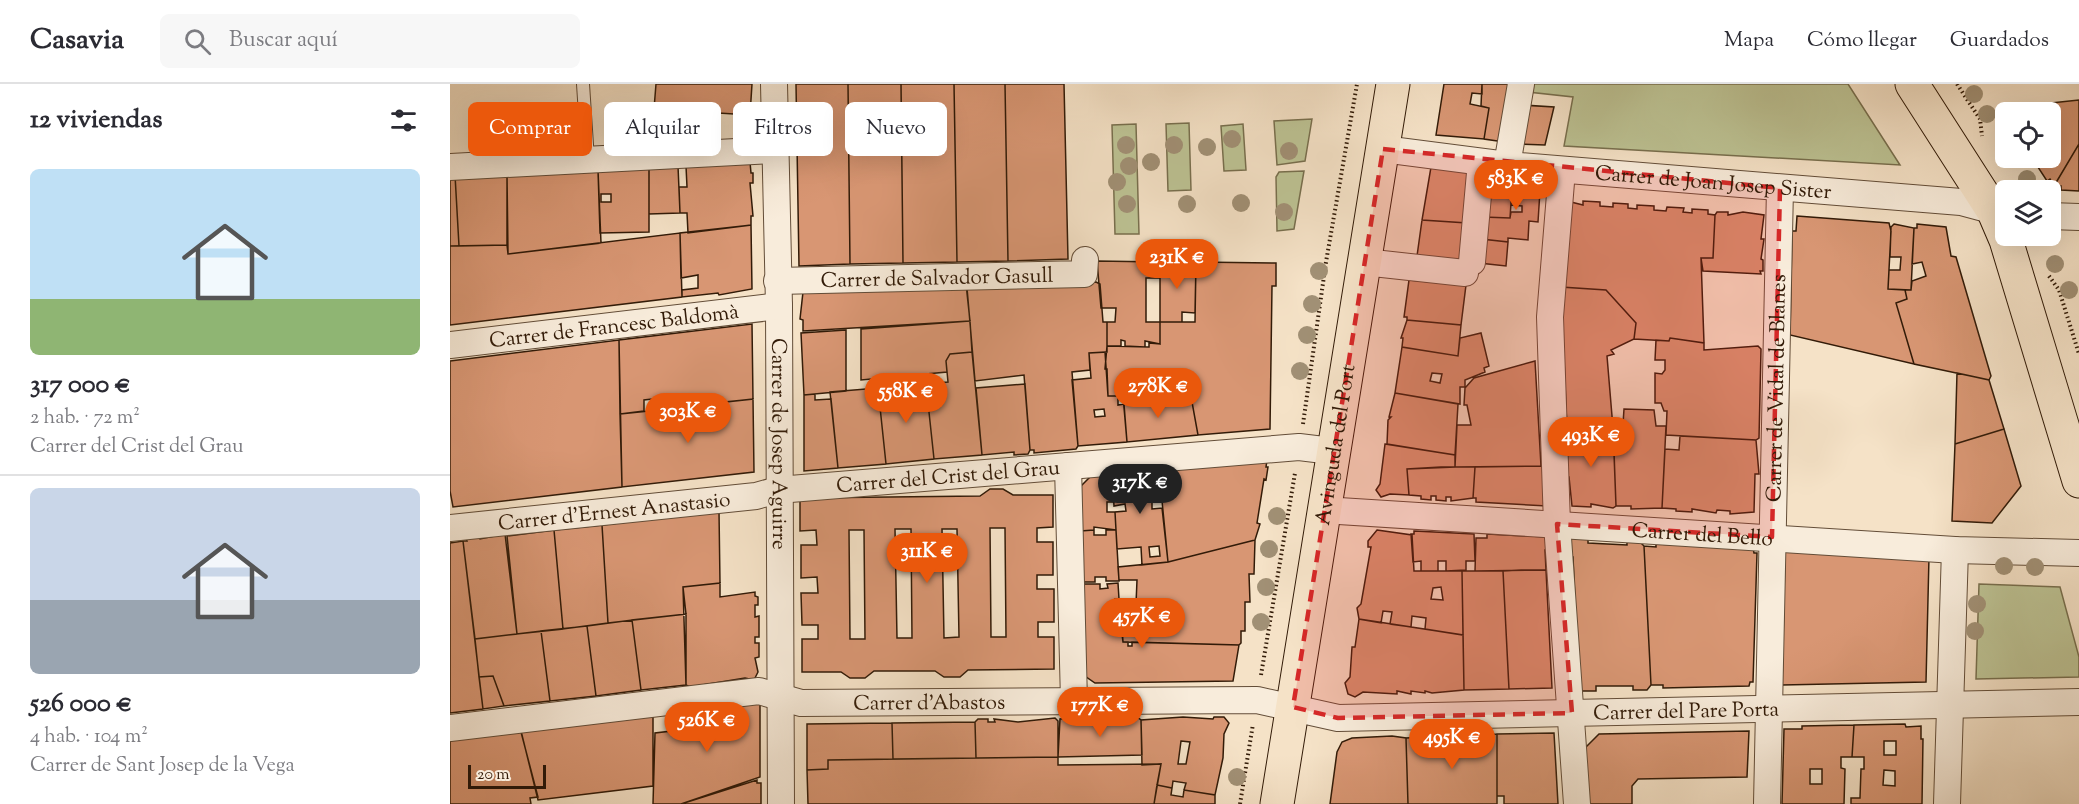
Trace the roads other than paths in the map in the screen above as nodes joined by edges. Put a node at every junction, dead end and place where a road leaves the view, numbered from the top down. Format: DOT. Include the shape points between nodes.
graph roads {
  1 [pos="583,84"];
  2 [pos="774,84"];
  3 [pos="1393,84"];
  4 [pos="1521,84"];
  5 [pos="1912,84"];
  6 [pos="774,102"];
  7 [pos="1383,149"];
  8 [pos="733,152"];
  9 [pos="774,156"];
  10 [pos="588,160"];
  11 [pos="1481,162"];
  12 [pos="1507,165"];
  13 [pos="450,167"];
  14 [pos="1562,170"];
  15 [pos="1780,188"];
  16 [pos="1995,205"];
  17 [pos="1995,211"];
  18 [pos="2061,216"];
  19 [pos="2079,217"];
  20 [pos="2008,246"];
  21 [pos="1085,260"];
  22 [pos="1364,262"];
  23 [pos="778,294"];
  24 [pos="450,345"];
  25 [pos="1332,451"];
  26 [pos="1068,466"];
  27 [pos="2079,482"];
  28 [pos="778,490"];
  29 [pos="1323,510"];
  30 [pos="1557,524"];
  31 [pos="450,528"];
  32 [pos="1772,537"];
  33 [pos="1954,550"];
  34 [pos="2079,553"];
  35 [pos="783,696"];
  36 [pos="1074,701"];
  37 [pos="2079,702"];
  38 [pos="1950,706"];
  39 [pos="1293,707"];
  40 [pos="1770,710"];
  41 [pos="1572,713"];
  42 [pos="450,728"];
  43 [pos="781,804"];
  44 [pos="1277,804"];
  45 [pos="1577,804"];
  46 [pos="1767,804"];
  47 [pos="1947,804"];
  1 -- 10 [label="lane"];
  2 -- 6 [label="street, Carrer de Josep Aguirre"];
  3 -- 7 [label="main road, Avinguda del Port"];
  4 -- 12 [label="street"];
  5 -- 16 [label="main road"];
  7 -- 11 [label="street, Carrer de Joan Josep Sister"];
  7 -- 22 [label="main road, Avinguda del Port"];
  8 -- 10 [label="street"];
  9 -- 23 [label="street, Carrer de Josep Aguirre"];
  10 -- 13 [label="street"];
  11 -- 12 [label="street, Carrer de Joan Josep Sister"];
  11 -- 22 [label="street" via="1468,267"];
  12 -- 14 [label="street, Carrer de Joan Josep Sister"];
  14 -- 15 [label="street, Carrer de Joan Josep Sister"];
  14 -- 30 [label="street" via="1550,300"];
  15 -- 17 [label="street, Carrer de Joan Josep Sister" via="1961,202"];
  15 -- 32 [label="street, Carrer de Vidal de Blanes"];
  18 -- 19 [label="street"];
  20 -- 27 [label="main road"];
  21 -- 23 [label="street, Carrer de Salvador Gasull" via="1084,274"];
  22 -- 25 [label="main road, Avinguda del Port"];
  23 -- 24 [label="street, Carrer de Francesc Baldomà"];
  23 -- 28 [label="street, Carrer de Josep Aguirre"];
  25 -- 26 [label="street, Carrer del Crist del Grau" via="1299,447"];
  25 -- 29 [label="main road, Avinguda del Port"];
  26 -- 28 [label="street, Carrer del Crist del Grau"];
  26 -- 36 [label="street"];
  28 -- 31 [label="street, Carrer d'Ernest Anastasio" via="756,496"];
  28 -- 35 [label="street, Carrer de Josep Aguirre"];
  29 -- 30 [label="street, Carrer del Bello"];
  29 -- 39 [label="main road, Avinguda del Port"];
  30 -- 32 [label="street, Carrer del Bello"];
  30 -- 41 [label="street"];
  32 -- 33 [label="street, Carrer del Bello"];
  32 -- 40 [label="street, Carrer de Vidal de Blanes"];
  33 -- 34 [label="street, Carrer del Bello"];
  33 -- 38 [label="street"];
  35 -- 36 [label="street, Carrer d'Abastos" via="801,703"];
  35 -- 42 [label="street, Carrer d'Abastos" via="759,691"];
  35 -- 43 [label="street, Carrer de Josep Aguirre"];
  36 -- 39 [label="street, Carrer d'Abastos" via="1257,700"];
  37 -- 38 [label="street, Carrer del Pare Porta"];
  38 -- 40 [label="street, Carrer del Pare Porta"];
  38 -- 47 [label="street"];
  39 -- 41 [label="street, Carrer del Pare Porta" via="1338,718"];
  39 -- 44 [label="main road, Avinguda del Port"];
  40 -- 41 [label="street, Carrer del Pare Porta"];
  40 -- 46 [label="street, Carrer de Vidal de Blanes"];
  41 -- 45 [label="street"];
}
